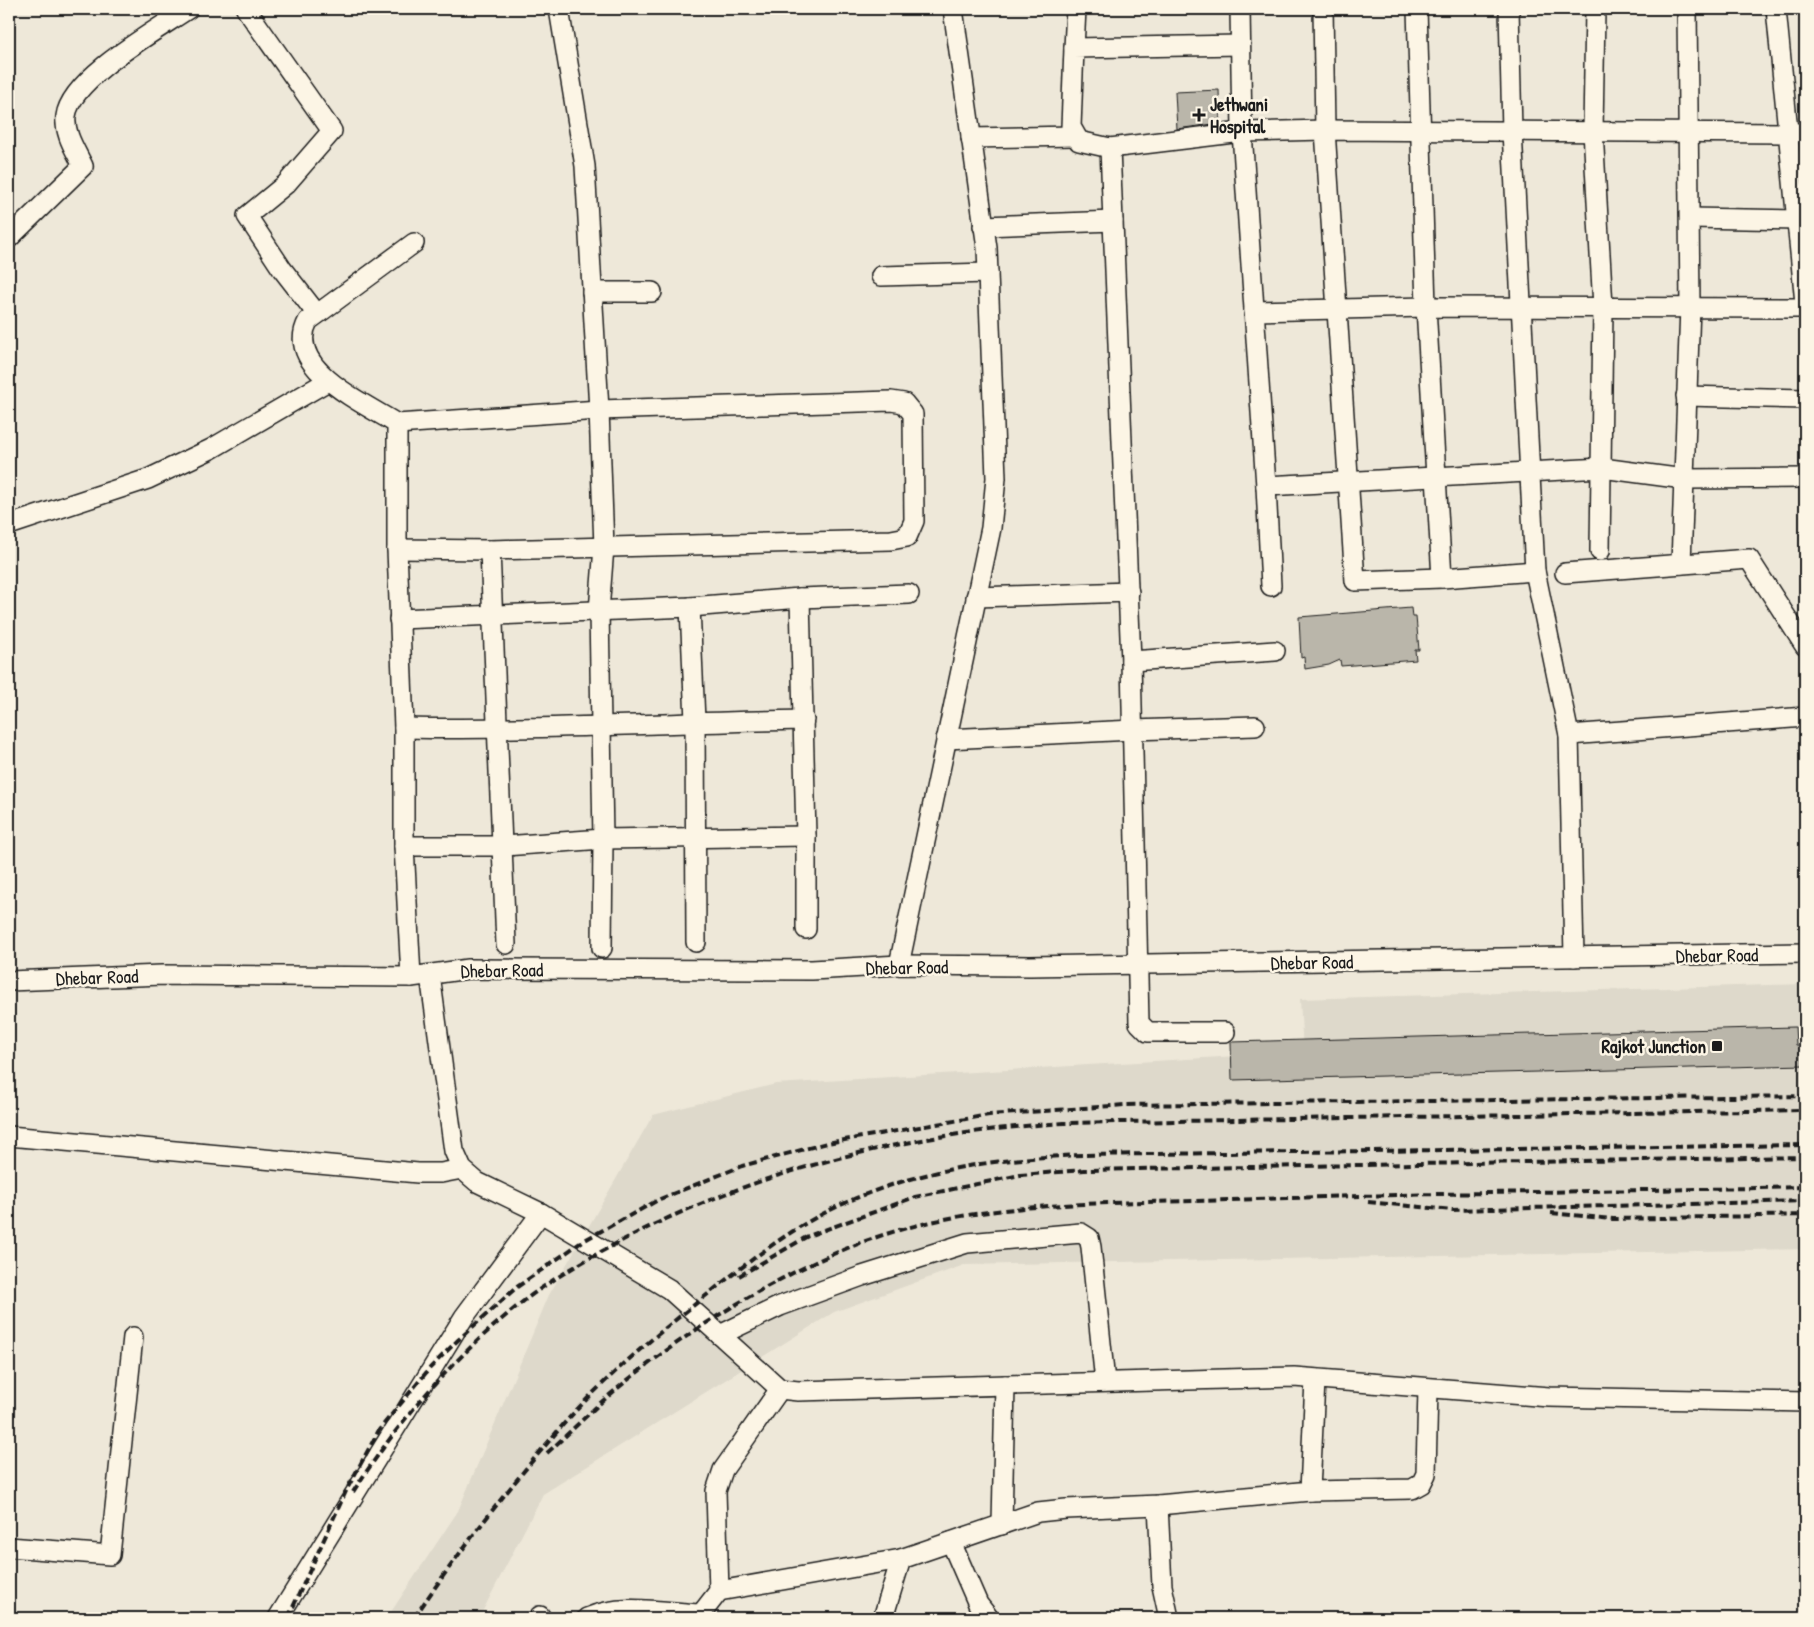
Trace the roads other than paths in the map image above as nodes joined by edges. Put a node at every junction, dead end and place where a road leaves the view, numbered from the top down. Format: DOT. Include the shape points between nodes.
graph roads {
  1 [pos="188,9"];
  2 [pos="246,9"];
  3 [pos="559,9"];
  4 [pos="1076,9"];
  5 [pos="1240,9"];
  6 [pos="1322,9"];
  7 [pos="1417,9"];
  8 [pos="1510,9"];
  9 [pos="1595,9"];
  10 [pos="1687,9"];
  11 [pos="1781,9"];
  12 [pos="954,13"];
  13 [pos="1240,44"];
  14 [pos="1074,48"];
  15 [pos="1325,130"];
  16 [pos="1421,130"];
  17 [pos="1512,131"];
  18 [pos="1593,131"];
  19 [pos="1242,132"];
  20 [pos="1690,132"];
  21 [pos="1797,132"];
  22 [pos="1074,136"];
  23 [pos="971,138"];
  24 [pos="1110,148"];
  25 [pos="1690,218"];
  26 [pos="1796,220"];
  27 [pos="1113,221"];
  28 [pos="984,226"];
  29 [pos="9,238"];
  30 [pos="414,243"];
  31 [pos="988,273"];
  32 [pos="881,276"];
  33 [pos="1804,283"];
  34 [pos="592,292"];
  35 [pos="652,292"];
  36 [pos="1805,303"];
  37 [pos="1690,306"];
  38 [pos="1426,307"];
  39 [pos="1602,307"];
  40 [pos="1338,308"];
  41 [pos="1522,308"];
  42 [pos="1805,308"];
  43 [pos="1254,311"];
  44 [pos="317,314"];
  45 [pos="328,381"];
  46 [pos="1686,396"];
  47 [pos="1805,399"];
  48 [pos="599,410"];
  49 [pos="398,424"];
  50 [pos="1602,468"];
  51 [pos="1530,470"];
  52 [pos="1436,478"];
  53 [pos="1805,478"];
  54 [pos="1684,479"];
  55 [pos="1349,481"];
  56 [pos="1266,486"];
  57 [pos="11,518"];
  58 [pos="604,547"];
  59 [pos="397,549"];
  60 [pos="490,550"];
  61 [pos="1600,551"];
  62 [pos="1681,564"];
  63 [pos="1535,571"];
  64 [pos="1565,573"];
  65 [pos="1442,578"];
  66 [pos="1271,586"];
  67 [pos="1129,592"];
  68 [pos="909,594"];
  69 [pos="976,597"];
  70 [pos="800,598"];
  71 [pos="690,607"];
  72 [pos="599,611"];
  73 [pos="493,615"];
  74 [pos="399,620"];
  75 [pos="1805,646"];
  76 [pos="1275,651"];
  77 [pos="1132,661"];
  78 [pos="1805,717"];
  79 [pos="804,720"];
  80 [pos="695,721"];
  81 [pos="602,726"];
  82 [pos="1255,726"];
  83 [pos="404,728"];
  84 [pos="498,730"];
  85 [pos="1134,730"];
  86 [pos="1569,735"];
  87 [pos="946,739"];
  88 [pos="806,836"];
  89 [pos="697,838"];
  90 [pos="603,839"];
  91 [pos="404,846"];
  92 [pos="504,846"];
  93 [pos="806,929"];
  94 [pos="696,942"];
  95 [pos="506,944"];
  96 [pos="602,948"];
  97 [pos="1805,954"];
  98 [pos="1574,957"];
  99 [pos="899,965"];
  100 [pos="1138,965"];
  101 [pos="430,975"];
  102 [pos="411,977"];
  103 [pos="9,981"];
  104 [pos="1225,1032"];
  105 [pos="9,1136"];
  106 [pos="462,1169"];
  107 [pos="541,1213"];
  108 [pos="720,1335"];
  109 [pos="133,1337"];
  110 [pos="1316,1380"];
  111 [pos="1105,1382"];
  112 [pos="1005,1385"];
  113 [pos="1428,1388"];
  114 [pos="780,1389"];
  115 [pos="1805,1402"];
  116 [pos="1310,1491"];
  117 [pos="1158,1505"];
  118 [pos="1002,1525"];
  119 [pos="951,1542"];
  120 [pos="9,1547"];
  121 [pos="901,1559"];
  122 [pos="719,1591"];
  123 [pos="698,1616"];
  124 [pos="278,1618"];
  125 [pos="586,1618"];
  126 [pos="883,1618"];
  127 [pos="988,1618"];
  128 [pos="1169,1618"];
  1 -- 29 [label="street" via="90,77 73,96 66,116 68,134 83,166"];
  2 -- 44 [label="street" via="332,131 286,184 247,216 282,270"];
  3 -- 34 [label="street" via="585,166"];
  4 -- 14 [label="street"];
  5 -- 13 [label="street"];
  6 -- 15 [label="street"];
  7 -- 16 [label="street"];
  8 -- 17 [label="street"];
  9 -- 18 [label="street"];
  10 -- 20 [label="street"];
  11 -- 21 [label="street"];
  12 -- 23 [label="street"];
  13 -- 14 [label="street"];
  13 -- 19 [label="street"];
  14 -- 22 [label="street" via="1071,127"];
  15 -- 16 [label="street"];
  15 -- 19 [label="street"];
  15 -- 40 [label="street"];
  16 -- 17 [label="street"];
  16 -- 38 [label="street"];
  17 -- 18 [label="street"];
  17 -- 41 [label="street"];
  18 -- 20 [label="street"];
  18 -- 39 [label="street"];
  19 -- 24 [label="street"];
  19 -- 43 [label="street"];
  20 -- 21 [label="street"];
  20 -- 25 [label="street"];
  21 -- 26 [label="street"];
  22 -- 23 [label="street"];
  22 -- 24 [label="street" via="1079,141"];
  23 -- 28 [label="street"];
  24 -- 27 [label="street"];
  25 -- 26 [label="street"];
  25 -- 37 [label="street"];
  26 -- 33 [label="street"];
  27 -- 28 [label="street"];
  27 -- 67 [label="street"];
  28 -- 31 [label="street"];
  30 -- 44 [label="street"];
  31 -- 32 [label="street"];
  31 -- 69 [label="street" via="996,478 991,528"];
  33 -- 36 [label="street"];
  34 -- 35 [label="street"];
  34 -- 48 [label="street"];
  37 -- 39 [label="street"];
  37 -- 42 [label="street"];
  37 -- 46 [label="street"];
  38 -- 40 [label="street"];
  38 -- 41 [label="street"];
  38 -- 52 [label="street"];
  39 -- 41 [label="street"];
  39 -- 50 [label="street"];
  40 -- 43 [label="street"];
  40 -- 55 [label="street"];
  41 -- 51 [label="street"];
  43 -- 56 [label="street"];
  44 -- 45 [label="street" via="302,332 302,344 309,360"];
  45 -- 49 [label="street"];
  45 -- 57 [label="street" via="211,449 148,479"];
  46 -- 47 [label="street"];
  46 -- 54 [label="street"];
  48 -- 49 [label="street"];
  48 -- 58 [label="street"];
  48 -- 58 [label="street" via="891,401 904,403 912,414 914,521 907,536 891,540"];
  49 -- 59 [label="street"];
  50 -- 51 [label="street"];
  50 -- 54 [label="street"];
  50 -- 61 [label="street"];
  51 -- 52 [label="street"];
  51 -- 63 [label="street"];
  52 -- 55 [label="street"];
  52 -- 65 [label="street"];
  53 -- 54 [label="street"];
  54 -- 62 [label="street"];
  55 -- 56 [label="street"];
  55 -- 65 [label="street" via="1355,581"];
  56 -- 66 [label="street"];
  58 -- 60 [label="street"];
  58 -- 72 [label="street"];
  59 -- 60 [label="street"];
  59 -- 74 [label="street"];
  60 -- 73 [label="street"];
  62 -- 64 [label="street"];
  62 -- 75 [label="street" via="1749,559"];
  63 -- 65 [label="street"];
  63 -- 86 [label="street"];
  67 -- 69 [label="street"];
  67 -- 77 [label="street"];
  68 -- 70 [label="street"];
  69 -- 87 [label="street"];
  70 -- 71 [label="street"];
  70 -- 79 [label="street"];
  71 -- 72 [label="street"];
  71 -- 80 [label="street"];
  72 -- 73 [label="street"];
  72 -- 81 [label="street"];
  73 -- 74 [label="street"];
  73 -- 84 [label="street"];
  74 -- 83 [label="street"];
  76 -- 77 [label="street"];
  77 -- 85 [label="street"];
  78 -- 86 [label="street"];
  79 -- 80 [label="street"];
  79 -- 88 [label="street"];
  80 -- 81 [label="street"];
  80 -- 89 [label="street"];
  81 -- 84 [label="street"];
  81 -- 90 [label="street"];
  82 -- 85 [label="street"];
  83 -- 84 [label="street"];
  83 -- 91 [label="street"];
  84 -- 92 [label="street"];
  85 -- 87 [label="street"];
  85 -- 100 [label="street"];
  86 -- 98 [label="street"];
  87 -- 99 [label="street"];
  88 -- 89 [label="street"];
  88 -- 93 [label="street"];
  89 -- 90 [label="street"];
  89 -- 94 [label="street"];
  90 -- 92 [label="street"];
  90 -- 96 [label="street"];
  91 -- 92 [label="street"];
  91 -- 102 [label="street"];
  92 -- 95 [label="street"];
  97 -- 98 [label="street, Dhebar Road"];
  98 -- 100 [label="street, Dhebar Road"];
  99 -- 100 [label="street, Dhebar Road"];
  99 -- 101 [label="street, Dhebar Road" via="812,970 468,969"];
  100 -- 104 [label="street" via="1139,1023 1148,1032"];
  101 -- 102 [label="street, Dhebar Road"];
  101 -- 106 [label="street" via="454,1151"];
  102 -- 103 [label="street, Dhebar Road" via="162,975"];
  105 -- 106 [label="street" via="418,1172 441,1173"];
  106 -- 107 [label="street" via="477,1182"];
  107 -- 108 [label="street" via="669,1289"];
  107 -- 124 [label="street" via="464,1317"];
  108 -- 111 [label="street" via="780,1306 967,1243 1081,1233 1089,1238 1091,1247"];
  108 -- 114 [label="street"];
  109 -- 120 [label="street" via="110,1555"];
  110 -- 111 [label="street" via="1294,1377"];
  110 -- 113 [label="street"];
  110 -- 116 [label="street"];
  111 -- 112 [label="street"];
  112 -- 114 [label="street"];
  112 -- 118 [label="street"];
  113 -- 115 [label="street" via="1549,1397"];
  113 -- 116 [label="street" via="1426,1474 1422,1484 1412,1489"];
  114 -- 122 [label="street" via="723,1470 716,1491"];
  116 -- 117 [label="street"];
  117 -- 118 [label="street" via="1038,1512"];
  117 -- 128 [label="street" via="1162,1586"];
  118 -- 119 [label="street"];
  119 -- 121 [label="street"];
  119 -- 127 [label="street" via="978,1604"];
  121 -- 122 [label="street"];
  121 -- 126 [label="street"];
  122 -- 123 [label="street"];
  123 -- 125 [label="street" via="643,1610"];
}
